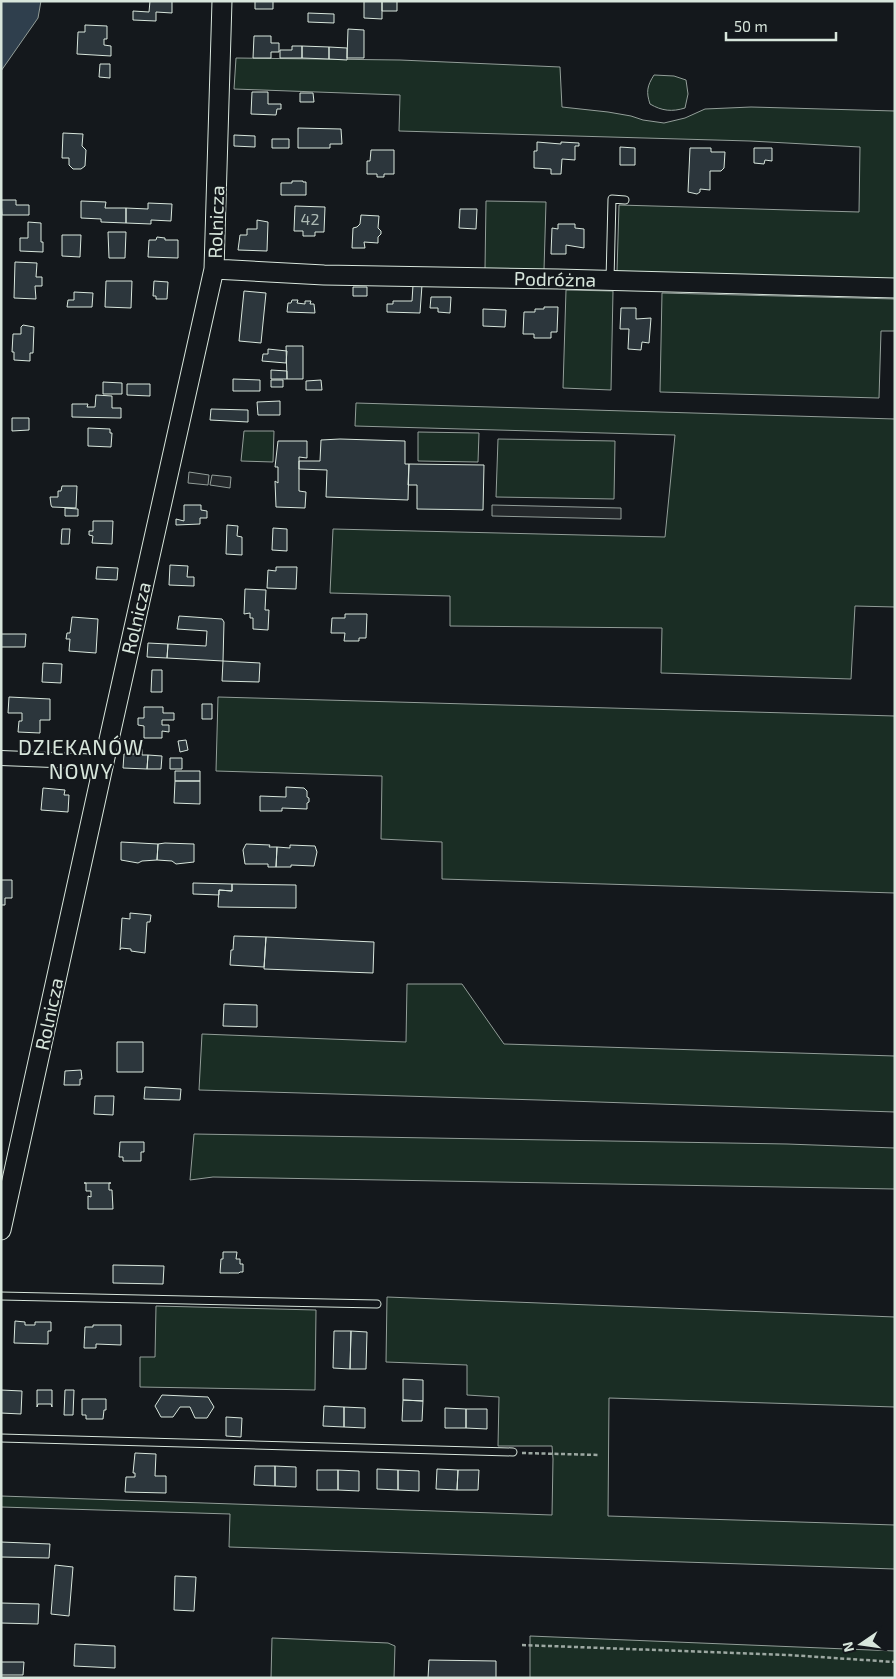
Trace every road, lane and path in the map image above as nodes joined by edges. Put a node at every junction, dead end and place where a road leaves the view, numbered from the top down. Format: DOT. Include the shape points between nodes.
graph roads {
  1 [pos="222,1"];
  2 [pos="625,200"];
  3 [pos="214,269"];
  4 [pos="610,280"];
  5 [pos="895,288"];
  6 [pos="1,758"];
  7 [pos="104,762"];
  8 [pos="1,1230"];
  9 [pos="1,1296"];
  10 [pos="377,1304"];
  11 [pos="1,1438"];
  12 [pos="513,1452"];
  13 [pos="600,1455"];
  14 [pos="522,1645"];
  15 [pos="895,1662"];
  1 -- 3 [label="street, Rolnicza"];
  2 -- 4 [label="lane" via="612,200"];
  3 -- 4 [label="street, Podróżna" via="324,275"];
  3 -- 7 [label="street, Rolnicza"];
  4 -- 5 [label="street, Podróżna"];
  6 -- 7 [label="street"];
  7 -- 8 [label="street, Rolnicza"];
  9 -- 10 [label="lane"];
  11 -- 12 [label="lane"];
  12 -- 13 [label="path"];
  14 -- 15 [label="path"];
}
